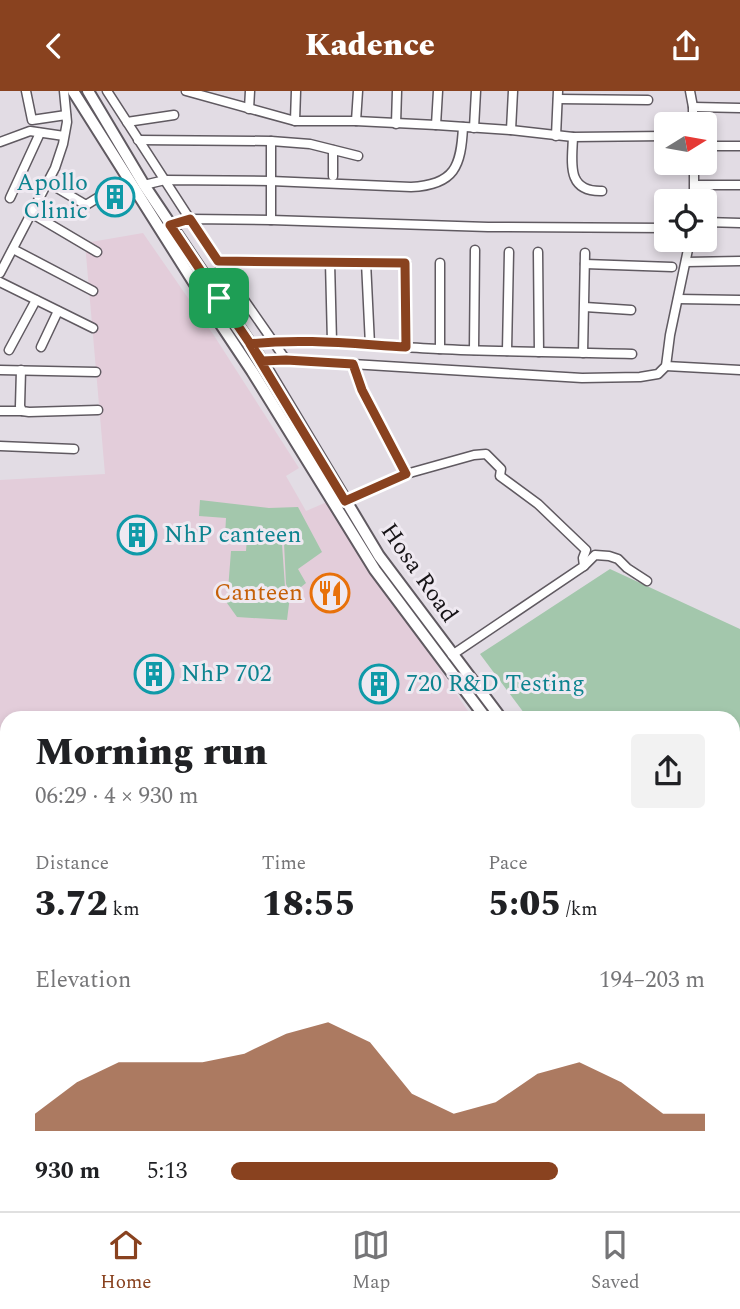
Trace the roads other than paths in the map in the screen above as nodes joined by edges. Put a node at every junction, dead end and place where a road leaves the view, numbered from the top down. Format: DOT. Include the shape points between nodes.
graph roads {
  1 [pos="26,91"];
  2 [pos="64,91"];
  3 [pos="73,91"];
  4 [pos="88,91"];
  5 [pos="107,91"];
  6 [pos="250,91"];
  7 [pos="296,91"];
  8 [pos="358,91"];
  9 [pos="397,91"];
  10 [pos="438,91"];
  11 [pos="476,91"];
  12 [pos="513,91"];
  13 [pos="690,91"];
  14 [pos="191,92"];
  15 [pos="558,95"];
  16 [pos="648,100"];
  17 [pos="693,107"];
  18 [pos="740,108"];
  19 [pos="249,109"];
  20 [pos="693,112"];
  21 [pos="66,115"];
  22 [pos="174,115"];
  23 [pos="295,121"];
  24 [pos="356,121"];
  25 [pos="127,122"];
  26 [pos="396,124"];
  27 [pos="436,125"];
  28 [pos="463,127"];
  29 [pos="474,128"];
  30 [pos="511,130"];
  31 [pos="40,132"];
  32 [pos="64,136"];
  33 [pos="556,136"];
  34 [pos="573,137"];
  35 [pos="654,137"];
  36 [pos="138,140"];
  37 [pos="271,141"];
  38 [pos="0,142"];
  39 [pos="718,146"];
  40 [pos="740,146"];
  41 [pos="333,150"];
  42 [pos="358,156"];
  43 [pos="695,175"];
  44 [pos="333,176"];
  45 [pos="128,179"];
  46 [pos="165,180"];
  47 [pos="271,181"];
  48 [pos="47,182"];
  49 [pos="144,185"];
  50 [pos="695,185"];
  51 [pos="740,185"];
  52 [pos="695,189"];
  53 [pos="602,191"];
  54 [pos="10,198"];
  55 [pos="32,213"];
  56 [pos="190,219"];
  57 [pos="271,220"];
  58 [pos="717,222"];
  59 [pos="740,223"];
  60 [pos="170,225"];
  61 [pos="654,228"];
  62 [pos="13,249"];
  63 [pos="475,250"];
  64 [pos="97,252"];
  65 [pos="509,252"];
  66 [pos="538,252"];
  67 [pos="688,252"];
  68 [pos="585,253"];
  69 [pos="218,261"];
  70 [pos="740,261"];
  71 [pos="330,262"];
  72 [pos="686,262"];
  73 [pos="366,263"];
  74 [pos="440,263"];
  75 [pos="584,264"];
  76 [pos="672,267"];
  77 [pos="0,273"];
  78 [pos="0,282"];
  79 [pos="93,291"];
  80 [pos="219,298"];
  81 [pos="678,299"];
  82 [pos="36,300"];
  83 [pos="740,300"];
  84 [pos="585,307"];
  85 [pos="210,308"];
  86 [pos="631,310"];
  87 [pos="58,311"];
  88 [pos="93,328"];
  89 [pos="273,341"];
  90 [pos="332,342"];
  91 [pos="250,344"];
  92 [pos="370,345"];
  93 [pos="41,347"];
  94 [pos="406,347"];
  95 [pos="440,349"];
  96 [pos="9,350"];
  97 [pos="474,350"];
  98 [pos="507,351"];
  99 [pos="539,352"];
  100 [pos="583,353"];
  101 [pos="632,354"];
  102 [pos="286,360"];
  103 [pos="262,361"];
  104 [pos="353,364"];
  105 [pos="666,366"];
  106 [pos="0,370"];
  107 [pos="21,370"];
  108 [pos="740,370"];
  109 [pos="96,372"];
  110 [pos="98,410"];
  111 [pos="0,411"];
  112 [pos="22,411"];
  113 [pos="0,446"];
  114 [pos="74,449"];
  115 [pos="406,474"];
  116 [pos="345,501"];
  117 [pos="584,566"];
  118 [pos="647,581"];
  119 [pos="452,655"];
  120 [pos="481,711"];
  121 [pos="495,711"];
  1 -- 21 [label="street" via="32,120"];
  2 -- 21 [label="street"];
  3 -- 45 [label="main road, Hosa Road"];
  4 -- 49 [label="main road, Hosa Road"];
  5 -- 25 [label="street"];
  6 -- 19 [label="street"];
  7 -- 23 [label="street"];
  8 -- 24 [label="street"];
  9 -- 26 [label="street"];
  10 -- 27 [label="street"];
  11 -- 29 [label="street"];
  12 -- 30 [label="street"];
  13 -- 17 [label="street"];
  14 -- 19 [label="street"];
  15 -- 16 [label="street"];
  15 -- 33 [label="street"];
  17 -- 18 [label="street"];
  17 -- 20 [label="street"];
  19 -- 23 [label="street"];
  21 -- 32 [label="street"];
  22 -- 25 [label="street"];
  23 -- 24 [label="street"];
  24 -- 26 [label="street"];
  25 -- 36 [label="street"];
  26 -- 27 [label="street"];
  27 -- 28 [label="street"];
  28 -- 29 [label="street"];
  28 -- 47 [label="street" via="458,165 428,187"];
  29 -- 30 [label="street"];
  30 -- 33 [label="street"];
  31 -- 32 [label="street"];
  31 -- 38 [label="street"];
  31 -- 54 [label="street"];
  32 -- 48 [label="street"];
  33 -- 34 [label="street"];
  34 -- 35 [label="street"];
  34 -- 53 [label="street" via="575,178 590,191"];
  36 -- 37 [label="street"];
  36 -- 46 [label="street"];
  37 -- 41 [label="street"];
  37 -- 47 [label="street"];
  39 -- 40 [label="street"];
  41 -- 42 [label="street"];
  41 -- 44 [label="street"];
  43 -- 50 [label="street"];
  45 -- 48 [label="street" via="86,205"];
  45 -- 85 [label="main road, Hosa Road"];
  46 -- 47 [label="street"];
  46 -- 49 [label="street"];
  46 -- 56 [label="street"];
  47 -- 57 [label="street"];
  48 -- 55 [label="street"];
  49 -- 60 [label="main road, Hosa Road"];
  50 -- 51 [label="street"];
  50 -- 52 [label="street"];
  55 -- 62 [label="street"];
  55 -- 64 [label="street"];
  56 -- 57 [label="street"];
  56 -- 60 [label="street"];
  56 -- 69 [label="street"];
  57 -- 61 [label="street"];
  58 -- 59 [label="street"];
  60 -- 80 [label="main road, Hosa Road"];
  62 -- 77 [label="street"];
  62 -- 79 [label="street"];
  63 -- 97 [label="street"];
  65 -- 98 [label="street"];
  66 -- 99 [label="street"];
  67 -- 72 [label="street"];
  68 -- 75 [label="street"];
  69 -- 71 [label="street"];
  69 -- 89 [label="street"];
  70 -- 72 [label="street"];
  71 -- 73 [label="street"];
  71 -- 90 [label="street"];
  72 -- 81 [label="street"];
  73 -- 92 [label="street"];
  73 -- 94 [label="street" via="405,263"];
  74 -- 95 [label="street"];
  75 -- 76 [label="street"];
  75 -- 84 [label="street"];
  78 -- 82 [label="street"];
  80 -- 85 [label="main road"];
  80 -- 91 [label="main road, Hosa Road"];
  81 -- 83 [label="street"];
  81 -- 105 [label="street"];
  82 -- 87 [label="street"];
  82 -- 96 [label="street"];
  84 -- 86 [label="street"];
  84 -- 100 [label="street"];
  85 -- 120 [label="main road, Hosa Road" via="375,570"];
  87 -- 88 [label="street"];
  87 -- 93 [label="street"];
  89 -- 90 [label="street"];
  89 -- 91 [label="street"];
  89 -- 102 [label="street"];
  90 -- 92 [label="street"];
  91 -- 103 [label="main road, Hosa Road"];
  92 -- 94 [label="street"];
  94 -- 95 [label="street"];
  95 -- 97 [label="street"];
  97 -- 98 [label="street"];
  98 -- 99 [label="street"];
  99 -- 100 [label="street"];
  100 -- 101 [label="street"];
  102 -- 103 [label="street"];
  102 -- 104 [label="street"];
  103 -- 116 [label="main road, Hosa Road"];
  104 -- 105 [label="street" via="582,378 640,377 659,374"];
  104 -- 115 [label="street"];
  105 -- 108 [label="street"];
  106 -- 107 [label="street"];
  107 -- 109 [label="street"];
  107 -- 112 [label="street"];
  110 -- 112 [label="street"];
  111 -- 112 [label="street"];
  113 -- 114 [label="street"];
  115 -- 116 [label="street"];
  115 -- 117 [label="street" via="486,454 500,476 538,504 586,550"];
  116 -- 119 [label="main road, Hosa Road"];
  117 -- 118 [label="street" via="595,555 609,556"];
  117 -- 119 [label="street"];
  119 -- 121 [label="main road, Hosa Road"];
}
